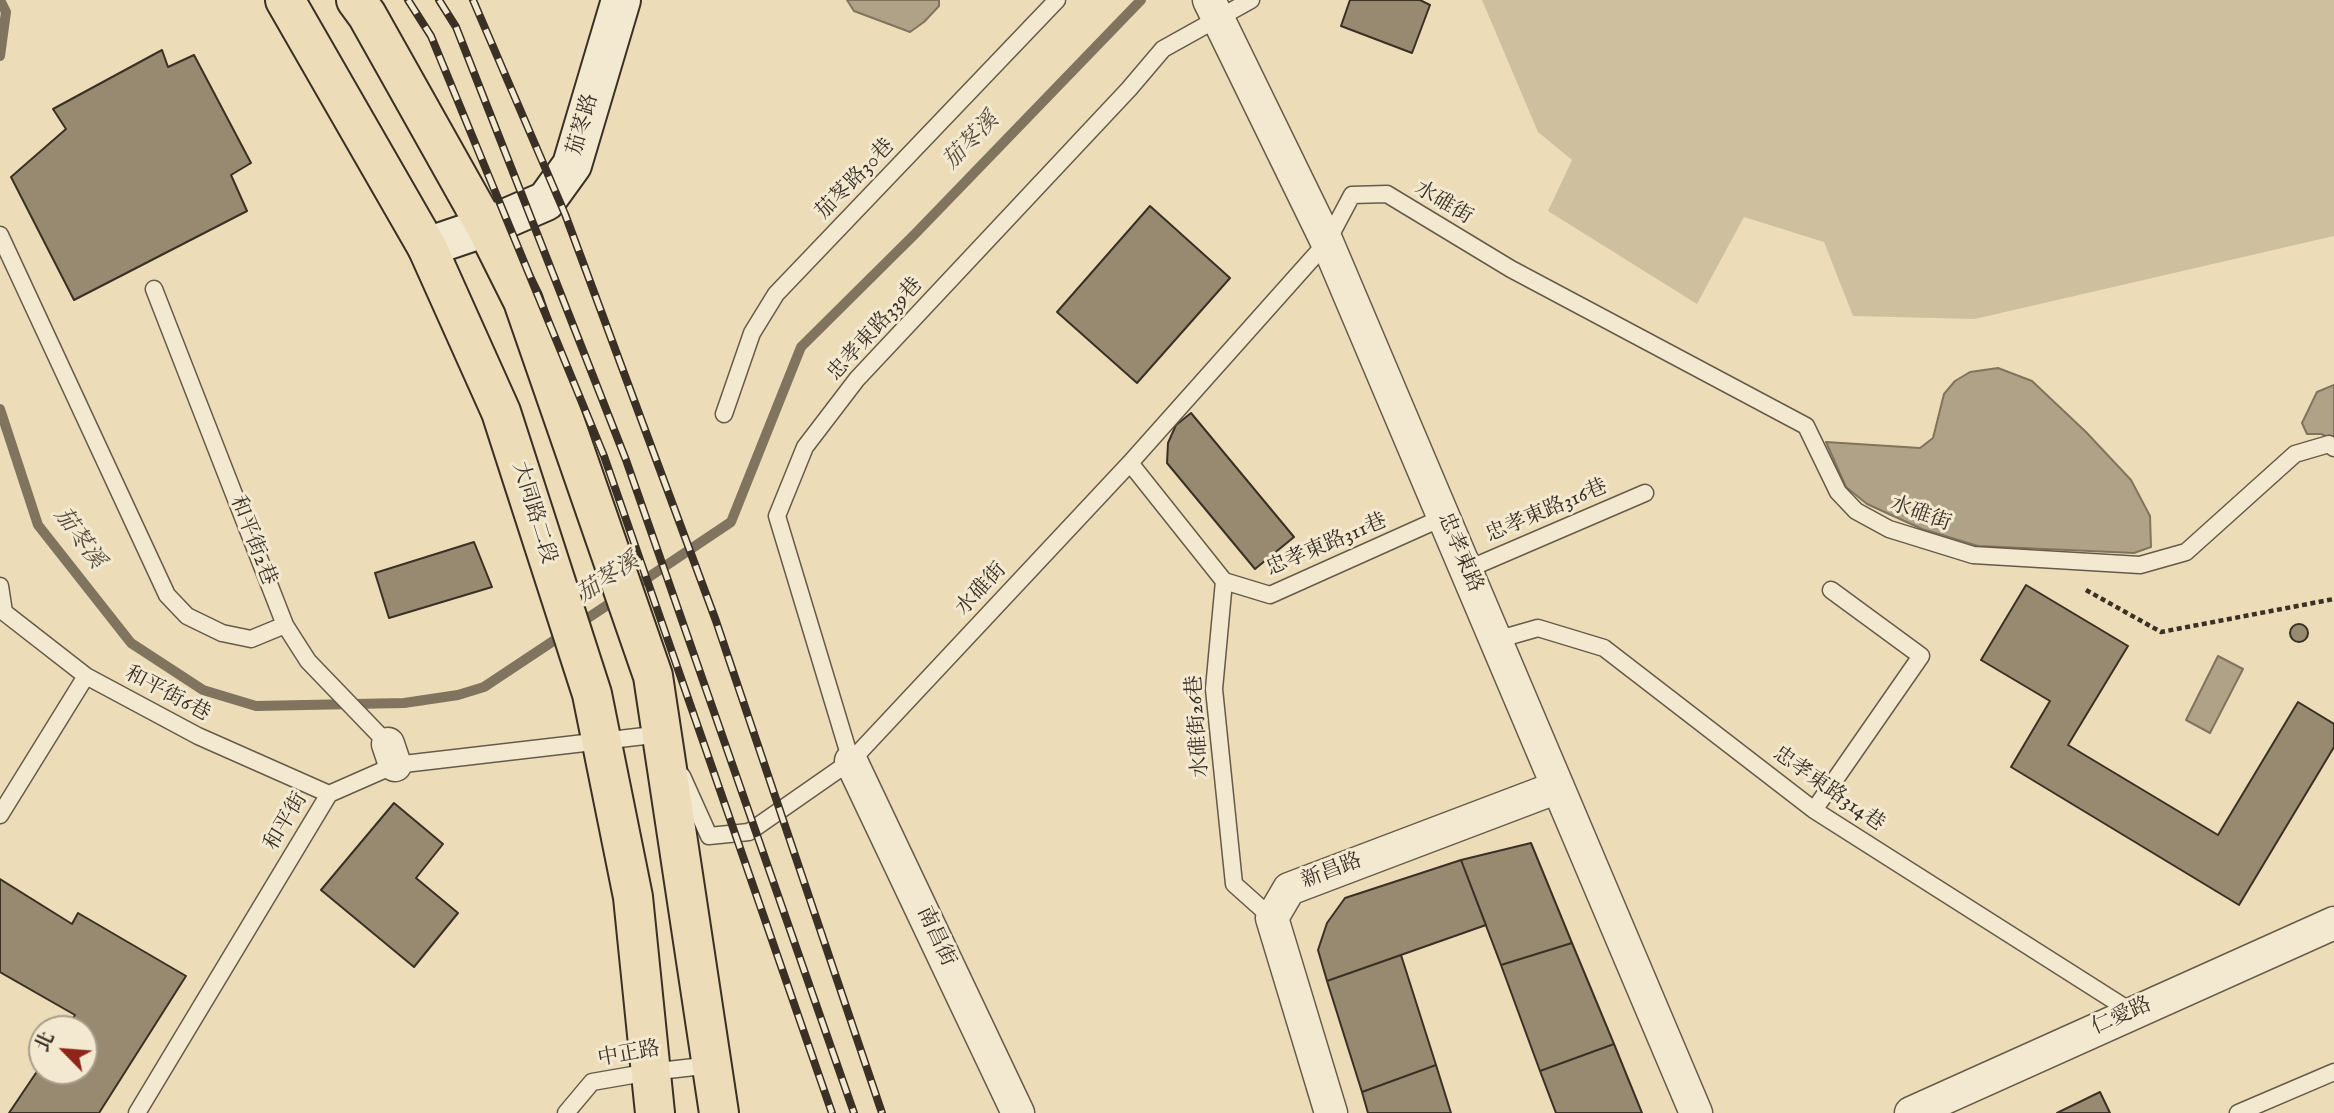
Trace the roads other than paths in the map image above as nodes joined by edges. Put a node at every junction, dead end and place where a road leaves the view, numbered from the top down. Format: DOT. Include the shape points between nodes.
graph roads {
  1 [pos="285,0"];
  2 [pos="356,0"];
  3 [pos="621,0"];
  4 [pos="1057,0"];
  5 [pos="1251,0"];
  6 [pos="1214,8"];
  7 [pos="486,227"];
  8 [pos="0,234"];
  9 [pos="1327,242"];
  10 [pos="427,247"];
  11 [pos="154,289"];
  12 [pos="724,414"];
  13 [pos="2334,448"];
  14 [pos="1130,463"];
  15 [pos="1645,493"];
  16 [pos="1444,517"];
  17 [pos="1466,570"];
  18 [pos="1224,581"];
  19 [pos="0,586"];
  20 [pos="1831,590"];
  21 [pos="2,611"];
  22 [pos="285,625"];
  23 [pos="1496,640"];
  24 [pos="86,676"];
  25 [pos="662,734"];
  26 [pos="603,742"];
  27 [pos="392,755"];
  28 [pos="851,761"];
  29 [pos="1558,787"];
  30 [pos="329,793"];
  31 [pos="1814,810"];
  32 [pos="0,815"];
  33 [pos="1272,918"];
  34 [pos="2334,923"];
  35 [pos="2132,1012"];
  36 [pos="712,1065"];
  37 [pos="650,1072"];
  38 [pos="2334,1072"];
  39 [pos="137,1113"];
  40 [pos="566,1113"];
  41 [pos="655,1113"];
  42 [pos="719,1113"];
  43 [pos="1018,1113"];
  44 [pos="1331,1113"];
  45 [pos="1696,1113"];
  46 [pos="1911,1113"];
  47 [pos="2238,1113"];
  1 -- 10 [label="main road, 大同路二段"];
  2 -- 7 [label="main road"];
  3 -- 7 [label="street, 茄苳路" via="572,165 545,201"];
  4 -- 12 [label="lane, 茄苳路30巷" via="776,294 752,333"];
  5 -- 6 [label="lane, 忠孝東路339巷"];
  6 -- 9 [label="street, 忠孝東路"];
  6 -- 28 [label="lane, 忠孝東路339巷" via="1163,49 857,379 804,447 777,516"];
  7 -- 10 [label="street, 茄苳路"];
  7 -- 25 [label="main road" via="523,302 621,581 653,676"];
  8 -- 22 [label="lane" via="167,595 187,616 222,633 251,639"];
  9 -- 13 [label="lane, 水碓街" via="1352,195 1387,194 1511,270 1806,426 1838,492 1856,511 1889,529 1973,555 2140,565 2186,552 2295,454 2329,444"];
  9 -- 14 [label="lane, 水碓街"];
  9 -- 16 [label="street, 忠孝東路"];
  10 -- 26 [label="main road, 大同路二段" via="501,412 592,694"];
  11 -- 22 [label="lane, 和平街2巷"];
  14 -- 18 [label="lane"];
  14 -- 28 [label="lane, 水碓街"];
  15 -- 17 [label="lane, 忠孝東路316巷"];
  16 -- 17 [label="street, 忠孝東路"];
  16 -- 18 [label="lane, 忠孝東路311巷" via="1270,595"];
  17 -- 23 [label="street, 忠孝東路"];
  18 -- 33 [label="lane, 水碓街26巷" via="1214,690 1234,884"];
  19 -- 21 [label="lane"];
  20 -- 31 [label="lane" via="1921,656"];
  21 -- 24 [label="lane, 和平街6巷"];
  22 -- 27 [label="lane, 和平街2巷" via="308,661"];
  23 -- 29 [label="street, 忠孝東路"];
  23 -- 31 [label="lane, 忠孝東路314巷" via="1538,628 1604,648"];
  24 -- 30 [label="lane, 和平街6巷" via="198,736"];
  24 -- 32 [label="lane"];
  25 -- 26 [label="lane"];
  25 -- 28 [label="lane, 水碓街" via="709,836 749,832"];
  25 -- 36 [label="main road"];
  26 -- 27 [label="lane, 和平街"];
  26 -- 37 [label="main road, 大同路二段" via="633,897"];
  27 -- 30 [label="lane, 和平街"];
  28 -- 43 [label="street, 南昌街"];
  29 -- 33 [label="street, 新昌路" via="1289,889"];
  29 -- 45 [label="street, 忠孝東路"];
  30 -- 39 [label="lane, 和平街"];
  31 -- 35 [label="lane, 忠孝東路314巷"];
  33 -- 44 [label="street"];
  34 -- 35 [label="street, 仁愛路"];
  35 -- 46 [label="street, 仁愛路"];
  36 -- 37 [label="lane, 中正路"];
  36 -- 42 [label="main road"];
  37 -- 40 [label="lane, 中正路" via="592,1082"];
  37 -- 41 [label="main road, 大同路二段"];
  38 -- 47 [label="lane"];
}
